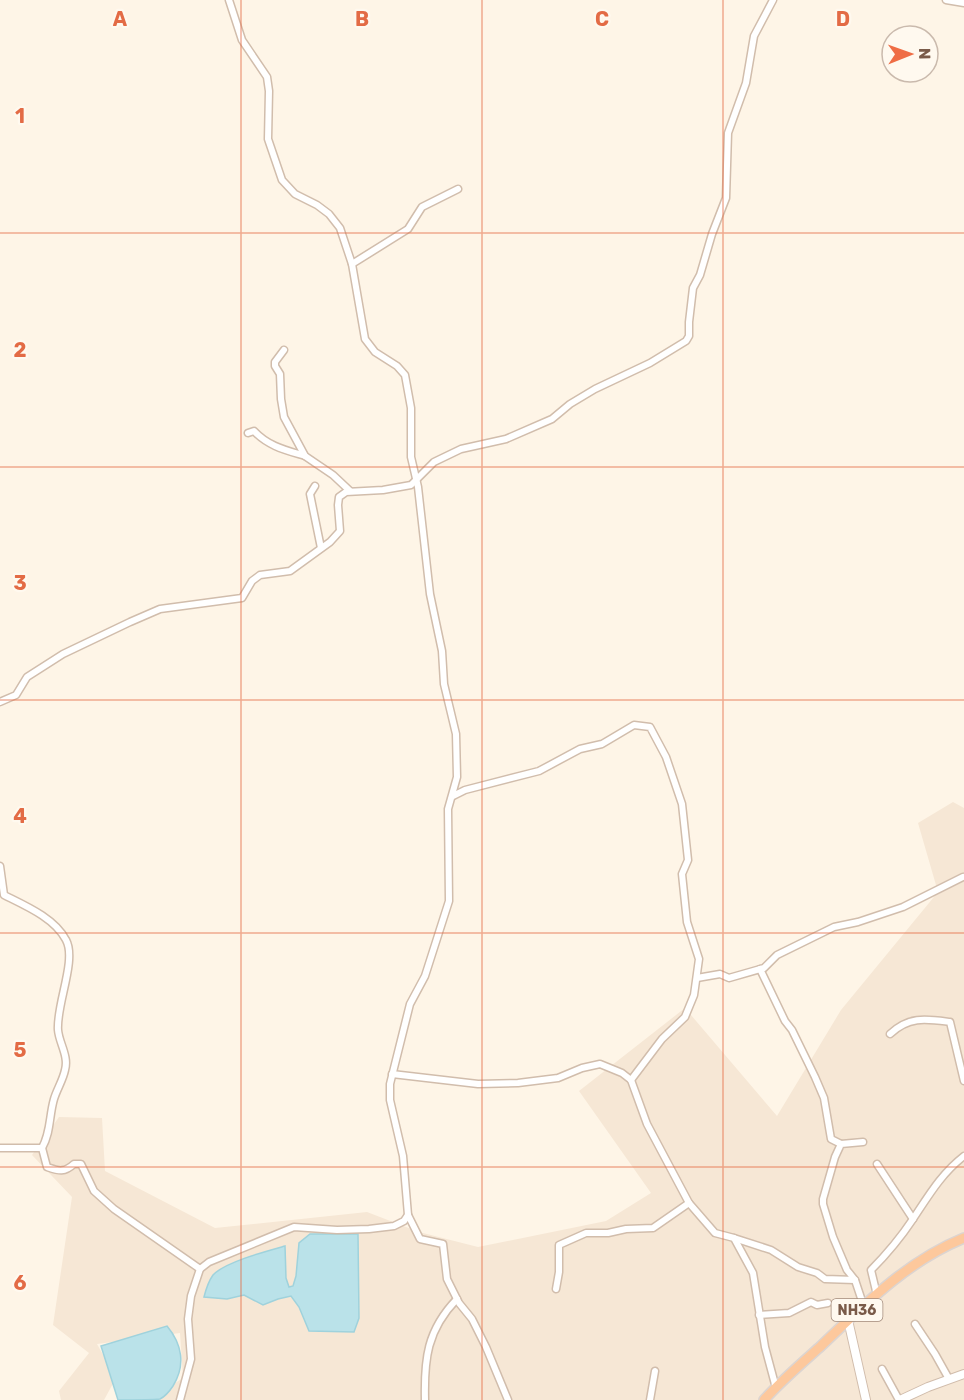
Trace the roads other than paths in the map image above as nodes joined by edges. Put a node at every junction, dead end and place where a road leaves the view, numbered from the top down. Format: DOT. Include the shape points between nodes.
graph roads {
  1 [pos="229,0"];
  2 [pos="773,0"];
  3 [pos="946,0"];
  4 [pos="964,3"];
  5 [pos="458,189"];
  6 [pos="352,264"];
  7 [pos="284,350"];
  8 [pos="248,433"];
  9 [pos="304,456"];
  10 [pos="416,478"];
  11 [pos="315,486"];
  12 [pos="350,491"];
  13 [pos="321,548"];
  14 [pos="0,702"];
  15 [pos="453,796"];
  16 [pos="0,866"];
  17 [pos="963,877"];
  18 [pos="760,969"];
  19 [pos="696,978"];
  20 [pos="890,1034"];
  21 [pos="392,1074"];
  22 [pos="632,1080"];
  23 [pos="964,1081"];
  24 [pos="863,1142"];
  25 [pos="841,1144"];
  26 [pos="0,1148"];
  27 [pos="42,1148"];
  28 [pos="964,1156"];
  29 [pos="877,1164"];
  30 [pos="689,1203"];
  31 [pos="408,1215"];
  32 [pos="913,1219"];
  33 [pos="734,1238"];
  34 [pos="964,1238"];
  35 [pos="200,1269"];
  36 [pos="855,1280"];
  37 [pos="556,1289"];
  38 [pos="877,1295"];
  39 [pos="457,1299"];
  40 [pos="828,1303"];
  41 [pos="863,1304"];
  42 [pos="759,1315"];
  43 [pos="848,1320"];
  44 [pos="915,1324"];
  45 [pos="882,1369"];
  46 [pos="655,1371"];
  47 [pos="964,1374"];
  48 [pos="949,1379"];
  49 [pos="776,1388"];
  50 [pos="180,1400"];
  51 [pos="425,1400"];
  52 [pos="508,1400"];
  53 [pos="650,1400"];
  54 [pos="764,1400"];
  55 [pos="866,1400"];
  56 [pos="900,1400"];
  1 -- 6 [label="street" via="242,40 267,77 268,139 282,180 295,194 329,214 340,228"];
  2 -- 10 [label="street" via="754,36 746,83 728,133 726,198 693,288 690,336 650,363 570,404 552,419 495,443 461,449 434,462"];
  3 -- 4 [label="street"];
  5 -- 6 [label="street" via="422,207 408,229"];
  6 -- 10 [label="street" via="365,339 405,375"];
  7 -- 9 [label="street" via="275,366 280,374 284,417"];
  8 -- 9 [label="street" via="254,431 277,447"];
  9 -- 12 [label="street"];
  10 -- 12 [label="street" via="411,485"];
  10 -- 15 [label="street" via="444,684 456,734 457,777"];
  11 -- 13 [label="street" via="310,494"];
  12 -- 13 [label="street" via="339,497 340,531"];
  13 -- 14 [label="street" via="290,571 260,575 242,598 160,609 63,654 27,677 16,695"];
  15 -- 19 [label="street" via="539,771 580,749 602,744 634,725 650,727 666,757 682,804 688,860 682,874 687,922 699,959"];
  15 -- 21 [label="street" via="448,809 449,901 425,976 410,1004"];
  16 -- 27 [label="street" via="4,895 56,927 70,953 58,1030 66,1068"];
  17 -- 18 [label="street" via="903,907 834,927 777,954"];
  18 -- 19 [label="street" via="729,978 720,974"];
  18 -- 25 [label="street" via="824,1098 831,1139"];
  19 -- 22 [label="street" via="685,1017"];
  20 -- 23 [label="street" via="899,1025 924,1018 950,1022"];
  21 -- 22 [label="street" via="478,1084 518,1083 558,1078 600,1065"];
  21 -- 31 [label="street" via="390,1100 403,1156"];
  22 -- 30 [label="street" via="647,1124"];
  24 -- 25 [label="street"];
  25 -- 36 [label="street" via="823,1199 833,1237"];
  26 -- 27 [label="street"];
  27 -- 35 [label="street" via="46,1167 62,1172 81,1164 94,1191 114,1209"];
  28 -- 32 [label="street" via="941,1176"];
  29 -- 32 [label="street"];
  30 -- 33 [label="street" via="715,1233"];
  30 -- 37 [label="street" via="653,1228 586,1233 560,1245"];
  31 -- 35 [label="street" via="394,1226 369,1229 294,1227"];
  31 -- 39 [label="street" via="420,1239 443,1244 447,1279"];
  32 -- 38 [label="street" via="871,1270"];
  33 -- 36 [label="street" via="771,1250 825,1279"];
  33 -- 42 [label="street" via="753,1273"];
  34 -- 38 [label="highway, NH36" via="913,1265"];
  35 -- 50 [label="street" via="191,1296 191,1359"];
  36 -- 41 [label="street"];
  38 -- 41 [label="highway, NH36"];
  39 -- 51 [label="street" via="444,1312 429,1342"];
  39 -- 52 [label="street" via="472,1319"];
  40 -- 42 [label="street" via="811,1302 789,1313"];
  41 -- 43 [label="highway, NH36"];
  42 -- 49 [label="street"];
  43 -- 49 [label="highway, NH36"];
  43 -- 55 [label="street"];
  44 -- 48 [label="street"];
  45 -- 56 [label="street"];
  46 -- 53 [label="street"];
  47 -- 48 [label="street"];
  48 -- 56 [label="street"];
  49 -- 54 [label="highway, NH36"];
}
